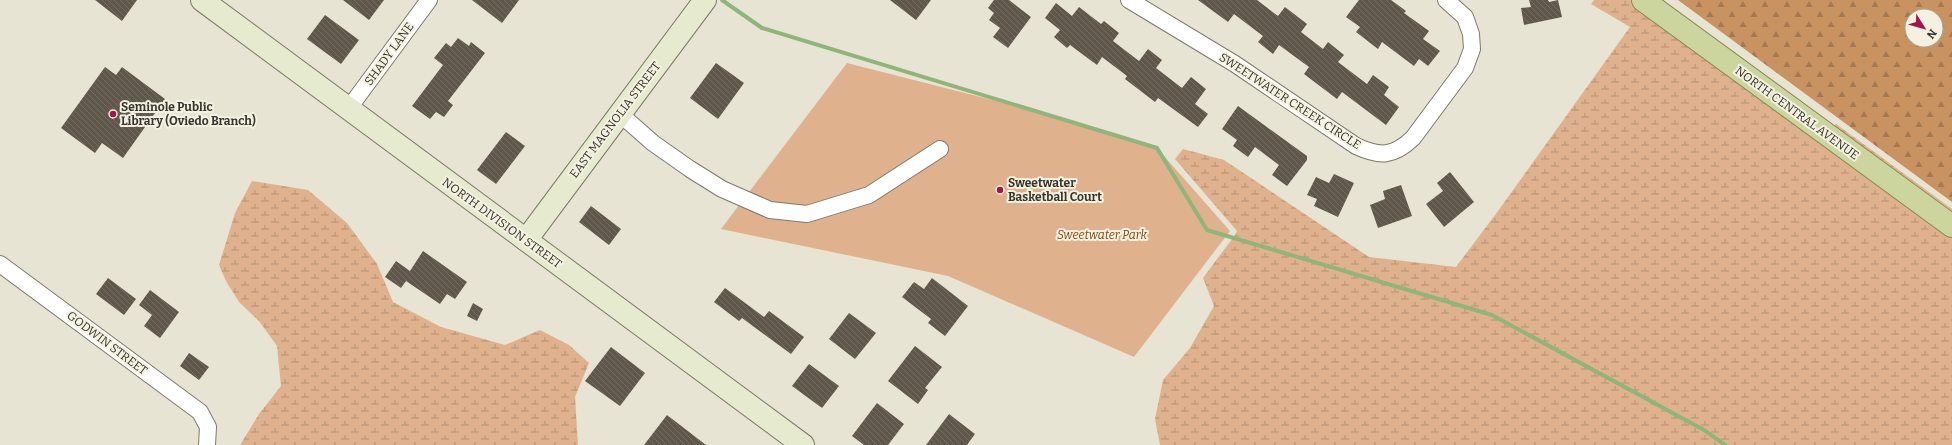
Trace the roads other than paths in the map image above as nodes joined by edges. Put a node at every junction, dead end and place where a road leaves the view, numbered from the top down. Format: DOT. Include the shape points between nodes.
graph roads {
  1 [pos="202,0"];
  2 [pos="429,0"];
  3 [pos="705,0"];
  4 [pos="1129,0"];
  5 [pos="1446,0"];
  6 [pos="1642,0"];
  7 [pos="349,108"];
  8 [pos="620,114"];
  9 [pos="940,149"];
  10 [pos="1952,226"];
  11 [pos="526,240"];
  12 [pos="0,264"];
  13 [pos="207,445"];
  14 [pos="803,445"];
  1 -- 7 [label="street, NORTH DIVISION STREET"];
  2 -- 7 [label="street, SHADY LANE"];
  3 -- 8 [label="street, EAST MAGNOLIA STREET"];
  4 -- 5 [label="street, SWEETWATER CREEK CIRCLE" via="1235,64 1356,146 1371,153 1386,154 1403,148 1413,138 1465,68 1472,49 1471,34 1465,16"];
  6 -- 10 [label="main road, NORTH CENTRAL AVENUE"];
  7 -- 11 [label="street, NORTH DIVISION STREET"];
  8 -- 9 [label="street" via="653,143 690,169 722,189 770,210 807,214 869,194"];
  8 -- 11 [label="street, EAST MAGNOLIA STREET"];
  11 -- 14 [label="street, NORTH DIVISION STREET"];
  12 -- 13 [label="street, GODWIN STREET" via="200,412 208,427"];
}
